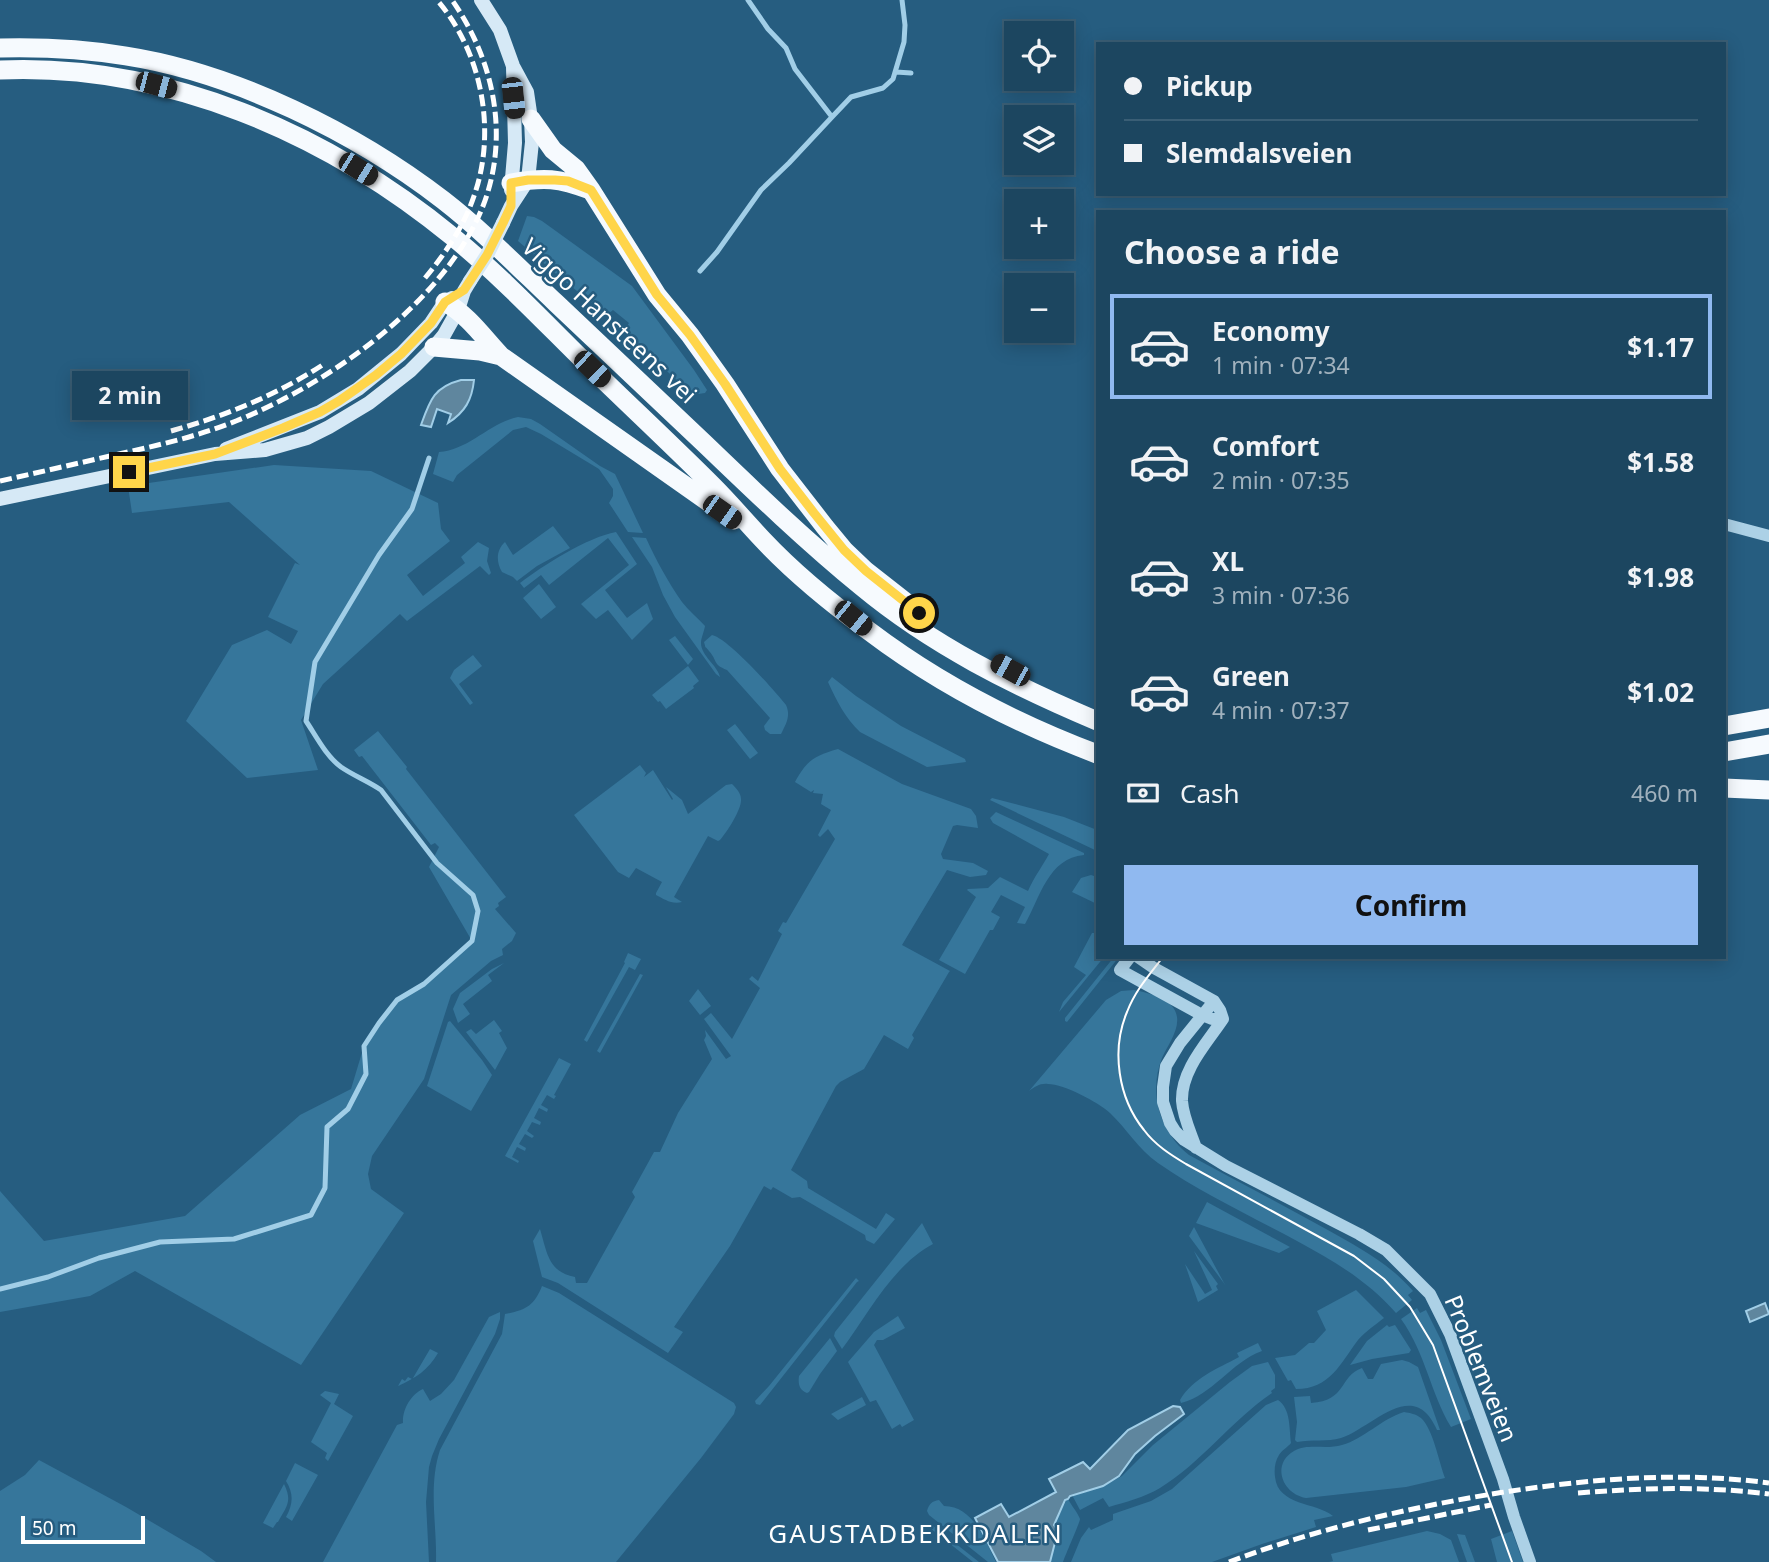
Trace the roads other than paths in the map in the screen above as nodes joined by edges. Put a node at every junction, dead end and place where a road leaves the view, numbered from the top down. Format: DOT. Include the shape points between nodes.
graph roads {
  1 [pos="481,0"];
  2 [pos="0,48"];
  3 [pos="513,66"];
  4 [pos="0,70"];
  5 [pos="531,119"];
  6 [pos="519,182"];
  7 [pos="591,190"];
  8 [pos="452,306"];
  9 [pos="434,347"];
  10 [pos="501,356"];
  11 [pos="215,454"];
  12 [pos="0,499"];
  13 [pos="1726,525"];
  14 [pos="1769,536"];
  15 [pos="765,543"];
  16 [pos="1769,718"];
  17 [pos="1096,720"];
  18 [pos="1096,721"];
  19 [pos="1726,726"];
  20 [pos="1769,744"];
  21 [pos="1726,752"];
  22 [pos="1096,754"];
  23 [pos="1726,788"];
  24 [pos="1769,790"];
  25 [pos="1128,959"];
  26 [pos="1141,959"];
  27 [pos="1214,1001"];
  28 [pos="1202,1015"];
  29 [pos="1223,1019"];
  30 [pos="1196,1148"];
  31 [pos="1530,1562"];
  1 -- 3 [label="main road" via="500,30"];
  2 -- 18 [label="highway, Viggo Hansteens vei" via="87,50 196,73 293,110 386,160 495,245 864,589 977,665"];
  3 -- 5 [label="main road" via="527,92"];
  3 -- 6 [label="main road"];
  4 -- 15 [label="highway, Viggo Hansteens vei" via="85,72 156,85 250,115 344,160 398,195 482,262 714,487"];
  5 -- 6 [label="main road" via="532,142"];
  5 -- 7 [label="highway"];
  6 -- 7 [label="highway" via="568,181"];
  6 -- 8 [label="main road, bridge" via="487,255"];
  7 -- 17 [label="highway" via="657,295 725,384 780,469 844,550 952,636 1065,697"];
  8 -- 9 [label="main road" via="444,335"];
  8 -- 10 [label="highway"];
  8 -- 11 [label="main road" via="401,354 339,401"];
  9 -- 10 [label="highway"];
  9 -- 11 [label="main road" via="369,403 318,432 265,450"];
  10 -- 15 [label="highway"];
  11 -- 12 [label="main road"];
  13 -- 14 [label="street"];
  15 -- 22 [label="highway, Viggo Hansteens vei" via="867,630 943,682 1029,727"];
  16 -- 19 [label="highway"];
  20 -- 21 [label="highway"];
  23 -- 24 [label="highway"];
  25 -- 28 [label="street" via="1120,970"];
  26 -- 27 [label="street"];
  27 -- 28 [label="street, Problemveien"];
  27 -- 29 [label="street"];
  28 -- 29 [label="street"];
  28 -- 30 [label="street, Problemveien" via="1170,1059 1163,1087 1170,1123"];
  29 -- 30 [label="street" via="1184,1082 1182,1101"];
  30 -- 31 [label="street, Problemveien" via="1374,1242 1430,1294 1453,1344"];
}
